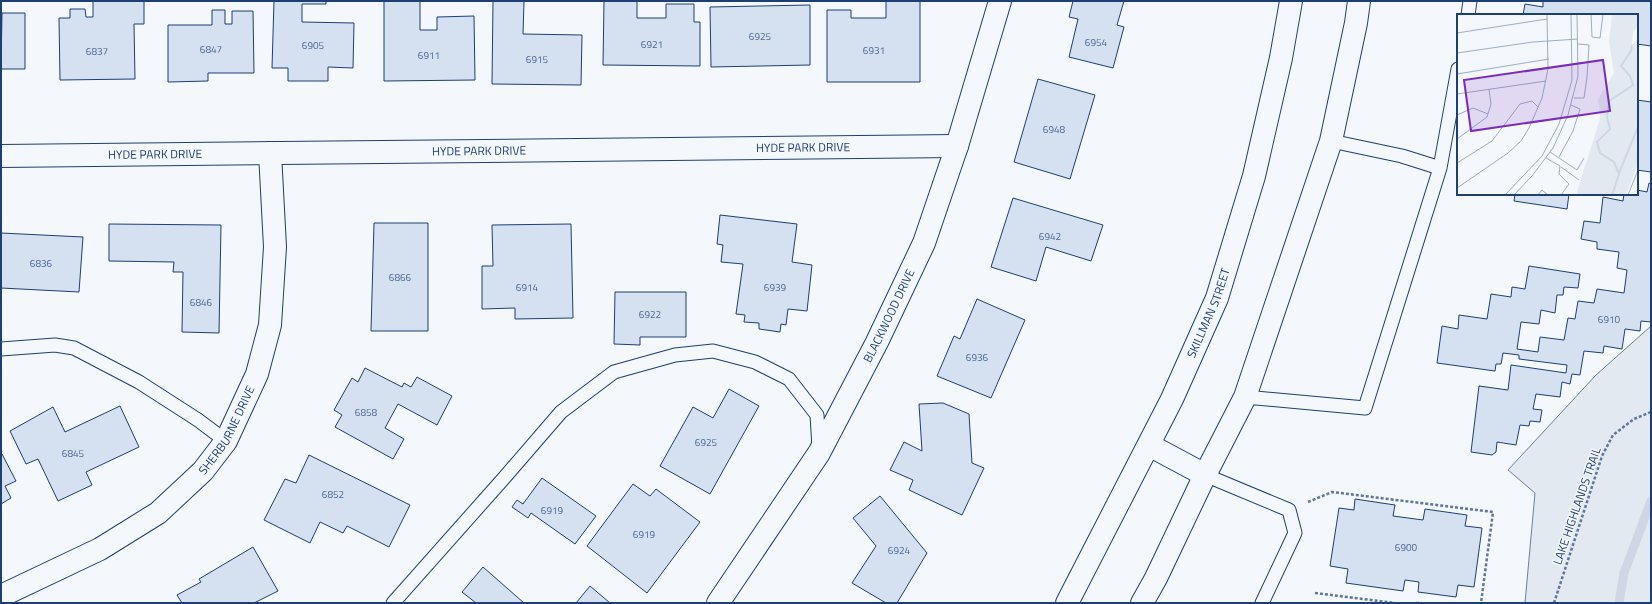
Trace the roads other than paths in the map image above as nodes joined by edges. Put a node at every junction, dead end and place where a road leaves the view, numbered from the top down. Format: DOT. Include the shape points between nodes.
graph roads {
  1 [pos="1000,1"];
  2 [pos="1291,1"];
  3 [pos="1359,1"];
  4 [pos="1470,1"];
  5 [pos="1468,14"];
  6 [pos="1457,74"];
  7 [pos="1331,141"];
  8 [pos="957,146"];
  9 [pos="270,153"];
  10 [pos="1,156"];
  11 [pos="1440,168"];
  12 [pos="1,349"];
  13 [pos="1245,397"];
  14 [pos="226,441"];
  15 [pos="1149,445"];
  16 [pos="819,453"];
  17 [pos="1205,474"];
  18 [pos="1,596"];
  19 [pos="393,603"];
  20 [pos="718,603"];
  21 [pos="1067,603"];
  22 [pos="1142,603"];
  23 [pos="1262,603"];
  1 -- 8 [label="street, BLACKWOOD DRIVE"];
  2 -- 15 [label="street, SKILLMAN STREET" via="1282,58 1254,176 1217,298"];
  3 -- 7 [label="street"];
  4 -- 5 [label="lane"];
  6 -- 11 [label="lane"];
  7 -- 11 [label="lane" via="1402,156"];
  7 -- 13 [label="street"];
  8 -- 9 [label="street, HYDE PARK DRIVE"];
  8 -- 16 [label="street, BLACKWOOD DRIVE" via="924,243 877,342"];
  9 -- 10 [label="street, HYDE PARK DRIVE"];
  9 -- 14 [label="street, SHERBURNE DRIVE" via="274,247 270,325 257,374"];
  11 -- 13 [label="lane" via="1365,408"];
  12 -- 14 [label="lane" via="55,345 74,348 139,382"];
  13 -- 17 [label="street"];
  14 -- 18 [label="street, SHERBURNE DRIVE" via="203,471 158,513 100,549"];
  15 -- 17 [label="street"];
  15 -- 21 [label="street, SKILLMAN STREET"];
  16 -- 19 [label="lane" via="817,415 789,379 755,362 714,351 675,355 614,372 561,412"];
  16 -- 20 [label="street, BLACKWOOD DRIVE"];
  17 -- 22 [label="street"];
  17 -- 23 [label="lane" via="1289,510 1295,534"];
}
